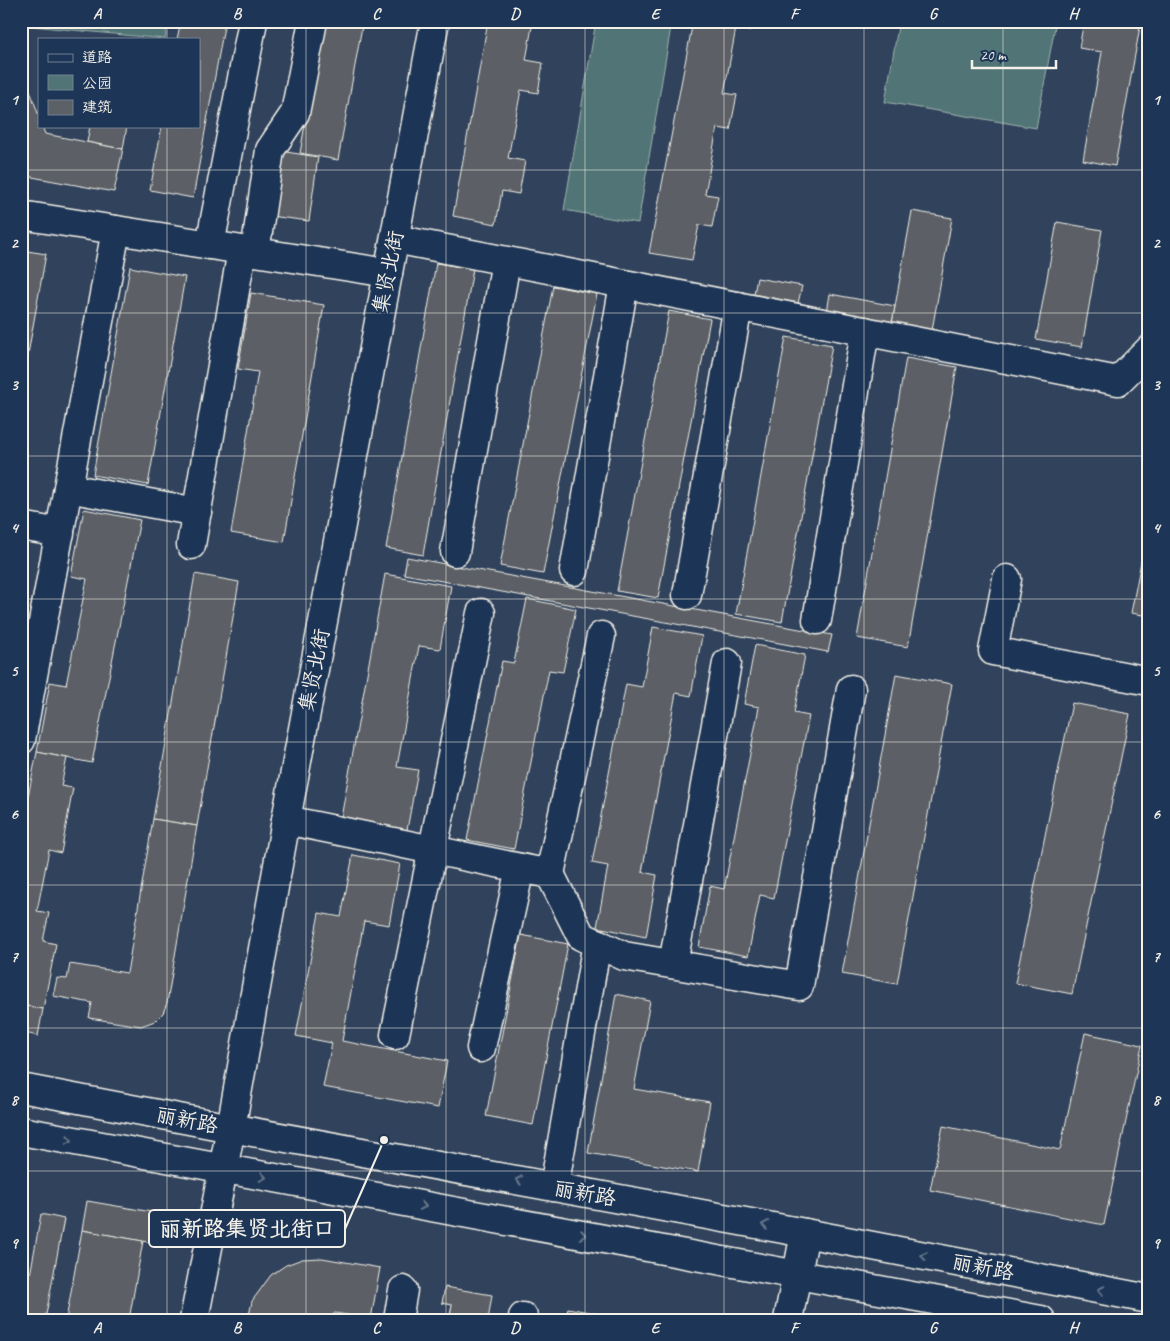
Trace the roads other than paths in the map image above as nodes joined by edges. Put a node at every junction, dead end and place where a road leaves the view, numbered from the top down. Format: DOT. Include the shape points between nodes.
graph roads {
  1 [pos="253,21"];
  2 [pos="312,21"];
  3 [pos="435,21"];
  4 [pos="21,216"];
  5 [pos="116,230"];
  6 [pos="395,239"];
  7 [pos="210,245"];
  8 [pos="249,251"];
  9 [pos="506,261"];
  10 [pos="388,272"];
  11 [pos="624,284"];
  12 [pos="738,306"];
  13 [pos="865,331"];
  14 [pos="1149,350"];
  15 [pos="68,488"];
  16 [pos="197,512"];
  17 [pos="21,526"];
  18 [pos="60,533"];
  19 [pos="191,544"];
  20 [pos="456,552"];
  21 [pos="574,571"];
  22 [pos="1007,579"];
  23 [pos="687,595"];
  24 [pos="481,613"];
  25 [pos="817,620"];
  26 [pos="601,636"];
  27 [pos="727,663"];
  28 [pos="1149,681"];
  29 [pos="851,688"];
  30 [pos="21,740"];
  31 [pos="286,820"];
  32 [pos="433,850"];
  33 [pos="520,868"];
  34 [pos="550,874"];
  35 [pos="597,943"];
  36 [pos="673,964"];
  37 [pos="395,1035"];
  38 [pos="481,1048"];
  39 [pos="21,1088"];
  40 [pos="231,1128"];
  41 [pos="21,1131"];
  42 [pos="224,1169"];
  43 [pos="554,1187"];
  44 [pos="805,1233"];
  45 [pos="797,1274"];
  46 [pos="403,1290"];
  47 [pos="1149,1299"];
  48 [pos="194,1320"];
  49 [pos="398,1320"];
  50 [pos="788,1320"];
  51 [pos="1041,1320"];
  1 -- 7 [label="main road"];
  2 -- 8 [label="main road" via="295,113 270,150"];
  3 -- 6 [label="main road, 集贤北街"];
  4 -- 5 [label="main road"];
  5 -- 7 [label="main road"];
  5 -- 15 [label="main road"];
  6 -- 9 [label="main road"];
  6 -- 10 [label="main road, 集贤北街"];
  7 -- 8 [label="main road"];
  8 -- 10 [label="main road"];
  8 -- 16 [label="main road"];
  9 -- 11 [label="main road"];
  9 -- 20 [label="main road"];
  10 -- 31 [label="main road, 集贤北街"];
  11 -- 12 [label="main road"];
  11 -- 21 [label="main road"];
  12 -- 13 [label="main road"];
  12 -- 23 [label="main road"];
  13 -- 14 [label="main road" via="1118,381"];
  13 -- 25 [label="main road"];
  15 -- 16 [label="main road"];
  15 -- 18 [label="main road"];
  16 -- 19 [label="main road"];
  17 -- 18 [label="main road"];
  18 -- 30 [label="main road"];
  22 -- 28 [label="main road" via="993,650"];
  24 -- 32 [label="main road"];
  26 -- 34 [label="main road"];
  27 -- 36 [label="main road"];
  29 -- 36 [label="main road" via="799,986"];
  31 -- 32 [label="main road"];
  31 -- 40 [label="main road, 集贤北街"];
  32 -- 33 [label="main road"];
  32 -- 37 [label="main road"];
  33 -- 34 [label="main road"];
  33 -- 38 [label="main road"];
  34 -- 35 [label="main road" via="581,936"];
  35 -- 36 [label="main road" via="624,956"];
  35 -- 43 [label="main road"];
  39 -- 40 [label="main road, 丽新路"];
  40 -- 42 [label="main road, 集贤北街"];
  43 -- 40 [label="main road, 丽新路, one-way"];
  41 -- 42 [label="main road, 丽新路, one-way"];
  42 -- 45 [label="main road, 丽新路, one-way"];
  42 -- 48 [label="main road, 集贤北街"];
  44 -- 43 [label="main road, 丽新路, one-way"];
  44 -- 45 [label="main road"];
  47 -- 44 [label="main road, 丽新路, one-way"];
  45 -- 50 [label="main road"];
  45 -- 51 [label="main road, 丽新路"];
  46 -- 49 [label="main road"];
}
